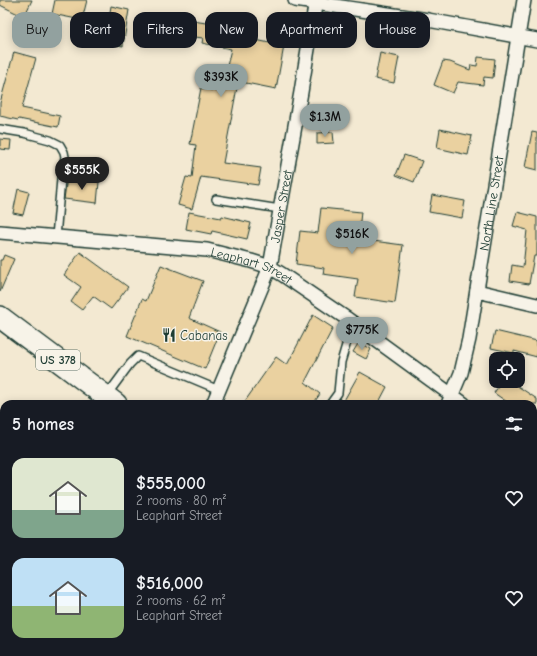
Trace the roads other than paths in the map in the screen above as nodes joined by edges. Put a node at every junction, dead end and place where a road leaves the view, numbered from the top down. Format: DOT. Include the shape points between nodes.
graph roads {
  1 [pos="295,0"];
  2 [pos="524,0"];
  3 [pos="316,2"];
  4 [pos="518,37"];
  5 [pos="537,40"];
  6 [pos="0,129"];
  7 [pos="216,199"];
  8 [pos="280,209"];
  9 [pos="0,232"];
  10 [pos="56,236"];
  11 [pos="270,267"];
  12 [pos="477,291"];
  13 [pos="537,305"];
  14 [pos="0,317"];
  15 [pos="355,324"];
  16 [pos="220,390"];
  17 [pos="107,400"];
  18 [pos="109,400"];
  19 [pos="216,400"];
  20 [pos="333,400"];
  21 [pos="450,400"];
  1 -- 3 [label="street"];
  2 -- 4 [label="street, North Line Street"];
  3 -- 4 [label="street"];
  3 -- 8 [label="street, Jasper Street"];
  4 -- 5 [label="street"];
  4 -- 12 [label="street, North Line Street"];
  6 -- 10 [label="lane" via="50,140 60,145 64,152"];
  7 -- 8 [label="lane"];
  8 -- 11 [label="street, Jasper Street"];
  9 -- 10 [label="street, Leaphart Street"];
  10 -- 11 [label="street, Leaphart Street" via="207,250"];
  11 -- 15 [label="street, Leaphart Street"];
  11 -- 16 [label="street, Jasper Street"];
  12 -- 13 [label="street"];
  12 -- 21 [label="street, North Line Street" via="461,373"];
  14 -- 17 [label="main road, US 378"];
  15 -- 20 [label="lane" via="341,362 338,393"];
  15 -- 21 [label="street, Leaphart Street"];
  16 -- 18 [label="lane" via="138,356 130,364"];
  16 -- 19 [label="street, Jasper Street"];
}
